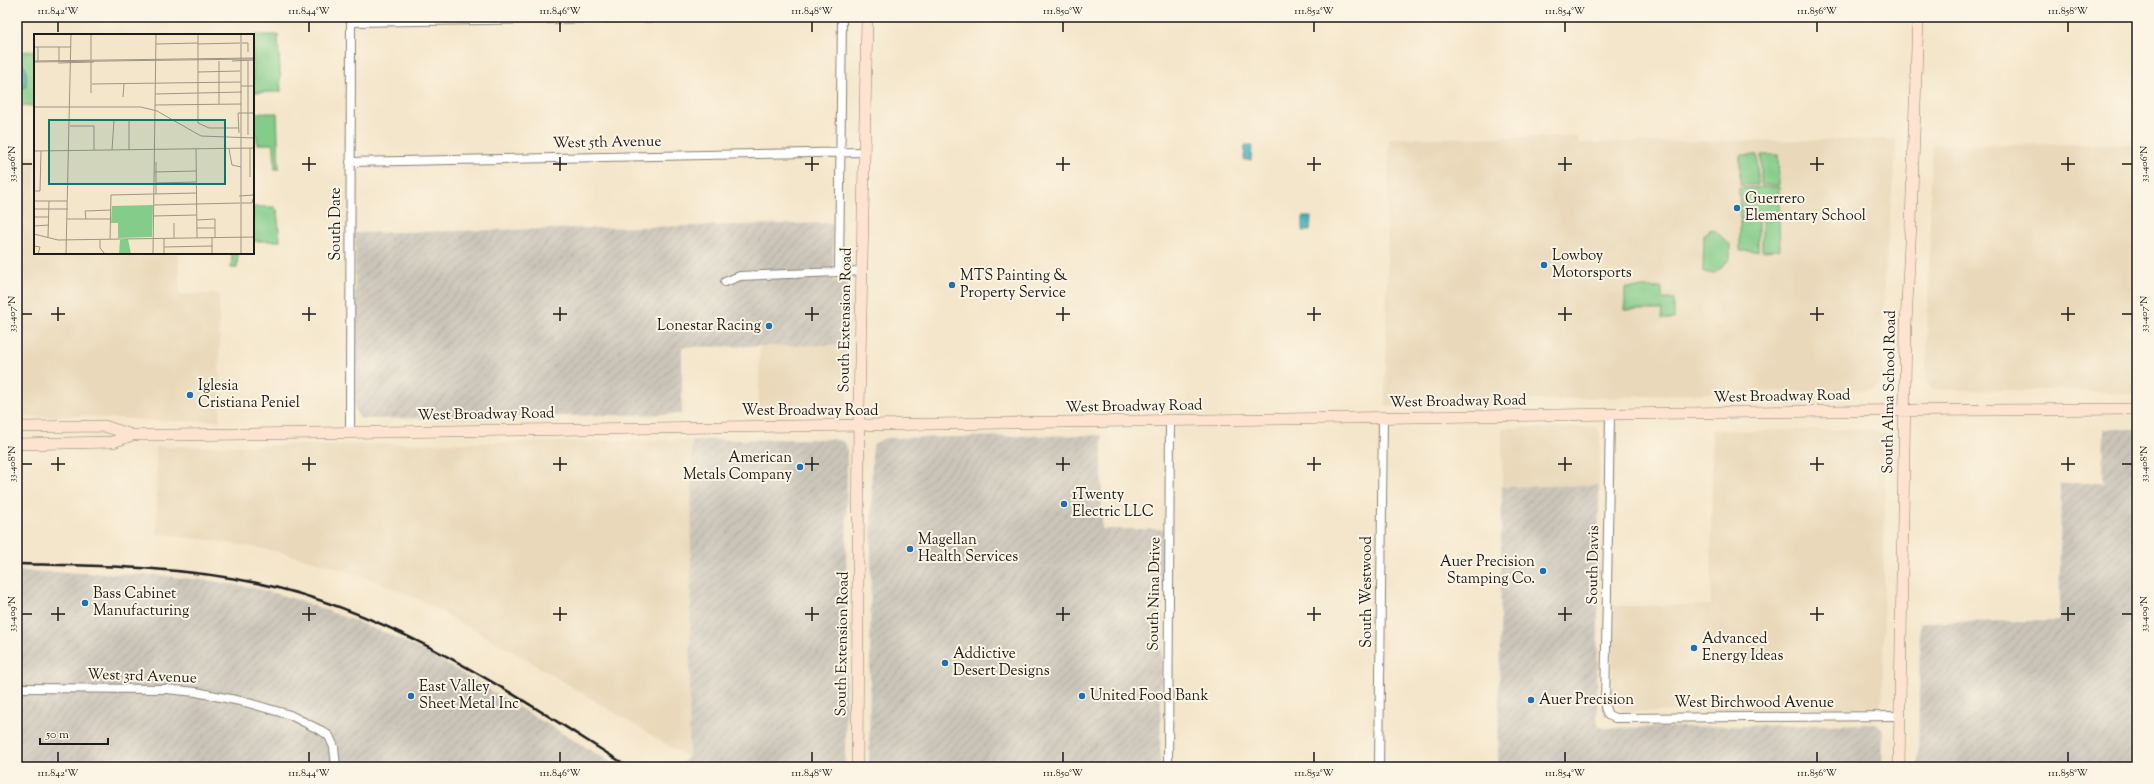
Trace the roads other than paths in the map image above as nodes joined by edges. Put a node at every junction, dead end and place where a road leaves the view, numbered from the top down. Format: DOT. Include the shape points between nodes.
graph roads {
  1 [pos="676,17"];
  2 [pos="842,17"];
  3 [pos="867,17"];
  4 [pos="1918,17"];
  5 [pos="351,20"];
  6 [pos="865,152"];
  7 [pos="840,153"];
  8 [pos="350,162"];
  9 [pos="863,271"];
  10 [pos="839,272"];
  11 [pos="724,282"];
  12 [pos="2137,409"];
  13 [pos="1904,410"];
  14 [pos="1610,414"];
  15 [pos="1382,418"];
  16 [pos="1170,421"];
  17 [pos="859,426"];
  18 [pos="17,427"];
  19 [pos="350,432"];
  20 [pos="132,435"];
  21 [pos="17,444"];
  22 [pos="17,688"];
  23 [pos="1608,716"];
  24 [pos="1900,716"];
  25 [pos="336,767"];
  26 [pos="857,767"];
  27 [pos="1168,767"];
  28 [pos="1379,767"];
  29 [pos="1899,767"];
  1 -- 5 [label="street"];
  2 -- 7 [label="street, South Extension Road"];
  3 -- 6 [label="main road, South Extension Road"];
  4 -- 13 [label="main road, South Alma School Road"];
  5 -- 8 [label="street, South Date"];
  6 -- 7 [label="street, West 5th Avenue"];
  6 -- 9 [label="main road, South Extension Road"];
  7 -- 8 [label="street, West 5th Avenue"];
  7 -- 10 [label="street, South Extension Road"];
  8 -- 19 [label="street, South Date"];
  9 -- 10 [label="street"];
  9 -- 17 [label="main road, South Extension Road"];
  10 -- 11 [label="street" via="740,276"];
  12 -- 13 [label="main road, West Broadway Road"];
  13 -- 14 [label="main road, West Broadway Road"];
  13 -- 24 [label="main road, South Alma School Road"];
  14 -- 15 [label="main road, West Broadway Road"];
  14 -- 23 [label="street, South Davis" via="1605,707"];
  15 -- 16 [label="main road, West Broadway Road"];
  15 -- 28 [label="street, South Westwood"];
  16 -- 17 [label="main road, West Broadway Road"];
  16 -- 27 [label="street, South Nina Drive"];
  17 -- 19 [label="main road, West Broadway Road"];
  17 -- 26 [label="main road, South Extension Road"];
  18 -- 20 [label="main road, West Broadway Road" via="104,426"];
  19 -- 20 [label="main road, West Broadway Road"];
  20 -- 21 [label="main road, West Broadway Road" via="114,442"];
  22 -- 25 [label="street, West 3rd Avenue" via="166,689 245,702 290,715 313,725 329,736 334,747"];
  23 -- 24 [label="street, West Birchwood Avenue"];
  24 -- 29 [label="main road, South Alma School Road"];
}
